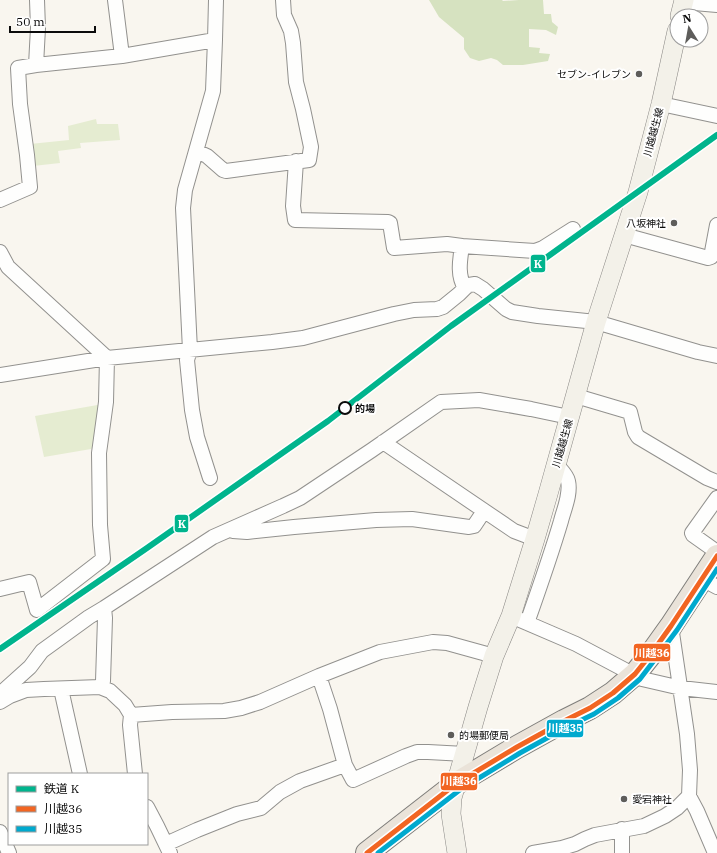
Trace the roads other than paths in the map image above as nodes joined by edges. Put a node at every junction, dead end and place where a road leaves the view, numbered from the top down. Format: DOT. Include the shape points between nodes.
graph roads {
  1 [pos="37,0"];
  2 [pos="116,0"];
  3 [pos="216,0"];
  4 [pos="283,0"];
  5 [pos="717,5"];
  6 [pos="682,6"];
  7 [pos="215,40"];
  8 [pos="673,48"];
  9 [pos="122,56"];
  10 [pos="36,64"];
  11 [pos="661,104"];
  12 [pos="717,116"];
  13 [pos="196,151"];
  14 [pos="296,161"];
  15 [pos="0,200"];
  16 [pos="717,224"];
  17 [pos="573,228"];
  18 [pos="624,235"];
  19 [pos="462,246"];
  20 [pos="0,252"];
  21 [pos="4,267"];
  22 [pos="464,288"];
  23 [pos="596,322"];
  24 [pos="190,350"];
  25 [pos="717,356"];
  26 [pos="107,358"];
  27 [pos="0,375"];
  28 [pos="576,396"];
  29 [pos="569,418"];
  30 [pos="383,442"];
  31 [pos="556,464"];
  32 [pos="210,478"];
  33 [pos="717,482"];
  34 [pos="717,498"];
  35 [pos="484,511"];
  36 [pos="226,531"];
  37 [pos="535,539"];
  38 [pos="717,552"];
  39 [pos="717,556"];
  40 [pos="710,583"];
  41 [pos="0,589"];
  42 [pos="104,608"];
  43 [pos="519,620"];
  44 [pos="671,626"];
  45 [pos="494,656"];
  46 [pos="635,674"];
  47 [pos="319,676"];
  48 [pos="100,687"];
  49 [pos="681,688"];
  50 [pos="61,689"];
  51 [pos="717,692"];
  52 [pos="0,694"];
  53 [pos="0,702"];
  54 [pos="131,714"];
  55 [pos="465,754"];
  56 [pos="345,765"];
  57 [pos="80,773"];
  58 [pos="135,773"];
  59 [pos="457,784"];
  60 [pos="689,796"];
  61 [pos="148,809"];
  62 [pos="622,829"];
  63 [pos="0,832"];
  64 [pos="168,848"];
  65 [pos="9,853"];
  66 [pos="366,853"];
  67 [pos="457,853"];
  68 [pos="533,853"];
  69 [pos="622,853"];
  70 [pos="715,853"];
  1 -- 10 [label="street"];
  2 -- 9 [label="street"];
  3 -- 7 [label="street"];
  4 -- 14 [label="street" via="284,15 293,43 296,82 311,147 309,160"];
  5 -- 6 [label="street"];
  7 -- 9 [label="street"];
  7 -- 13 [label="street" via="213,91"];
  8 -- 11 [label="main road, 川越越生線"];
  9 -- 10 [label="street"];
  10 -- 15 [label="street" via="18,68 30,187"];
  11 -- 12 [label="street"];
  11 -- 18 [label="main road, 川越越生線"];
  13 -- 14 [label="street" via="226,171"];
  13 -- 24 [label="street" via="185,190 183,208"];
  14 -- 19 [label="street" via="292,206 295,220 388,222 394,248 447,244"];
  16 -- 18 [label="street" via="711,257 708,258"];
  17 -- 19 [label="street" via="535,251"];
  18 -- 23 [label="main road, 川越越生線"];
  19 -- 22 [label="street" via="460,270"];
  20 -- 21 [label="street"];
  21 -- 26 [label="street"];
  22 -- 23 [label="street" via="475,284 512,312"];
  22 -- 24 [label="street" via="437,309 394,314 303,338"];
  23 -- 25 [label="street"];
  23 -- 28 [label="main road, 川越越生線"];
  24 -- 26 [label="street"];
  24 -- 32 [label="street" via="187,360 192,410 197,437"];
  26 -- 27 [label="street"];
  26 -- 41 [label="street" via="106,402 99,453 103,558 37,610 29,582"];
  28 -- 29 [label="main road, 川越越生線"];
  28 -- 33 [label="street" via="630,412 638,437"];
  29 -- 30 [label="street" via="479,400 441,402"];
  29 -- 31 [label="main road, 川越越生線"];
  30 -- 35 [label="street"];
  30 -- 36 [label="street" via="300,498"];
  31 -- 37 [label="main road, 川越越生線"];
  31 -- 43 [label="street" via="568,479 567,500 543,578"];
  34 -- 38 [label="street" via="692,533"];
  35 -- 36 [label="street" via="474,526 469,527 412,519 247,532"];
  35 -- 37 [label="street" via="514,531"];
  36 -- 42 [label="street"];
  37 -- 43 [label="main road, 川越越生線"];
  39 -- 40 [label="main road"];
  40 -- 44 [label="main road"];
  42 -- 48 [label="street" via="103,681"];
  42 -- 52 [label="street" via="42,650 30,667"];
  43 -- 45 [label="main road, 川越越生線"];
  43 -- 46 [label="street" via="576,644"];
  44 -- 46 [label="main road"];
  44 -- 49 [label="street"];
  45 -- 47 [label="street" via="447,643 433,642 380,652"];
  45 -- 55 [label="main road, 川越越生線"];
  46 -- 49 [label="street" via="642,679"];
  46 -- 59 [label="main road" via="614,693 590,708"];
  47 -- 54 [label="street" via="241,708 224,711"];
  47 -- 56 [label="street"];
  48 -- 50 [label="street"];
  48 -- 54 [label="street" via="110,691"];
  49 -- 51 [label="street"];
  49 -- 60 [label="street" via="690,770"];
  50 -- 53 [label="street" via="26,690"];
  50 -- 57 [label="street"];
  54 -- 58 [label="street"];
  55 -- 56 [label="street" via="417,752 354,780"];
  55 -- 59 [label="main road, 川越越生線"];
  56 -- 64 [label="street" via="300,781 280,792 261,808 237,814 197,830"];
  59 -- 66 [label="main road"];
  59 -- 67 [label="main road, 川越越生線" via="452,798 451,814"];
  60 -- 62 [label="street" via="677,808 655,821 644,826"];
  60 -- 70 [label="street"];
  61 -- 64 [label="street"];
  62 -- 68 [label="street" via="595,835 562,848"];
  62 -- 69 [label="street"];
  63 -- 65 [label="street"];
}
